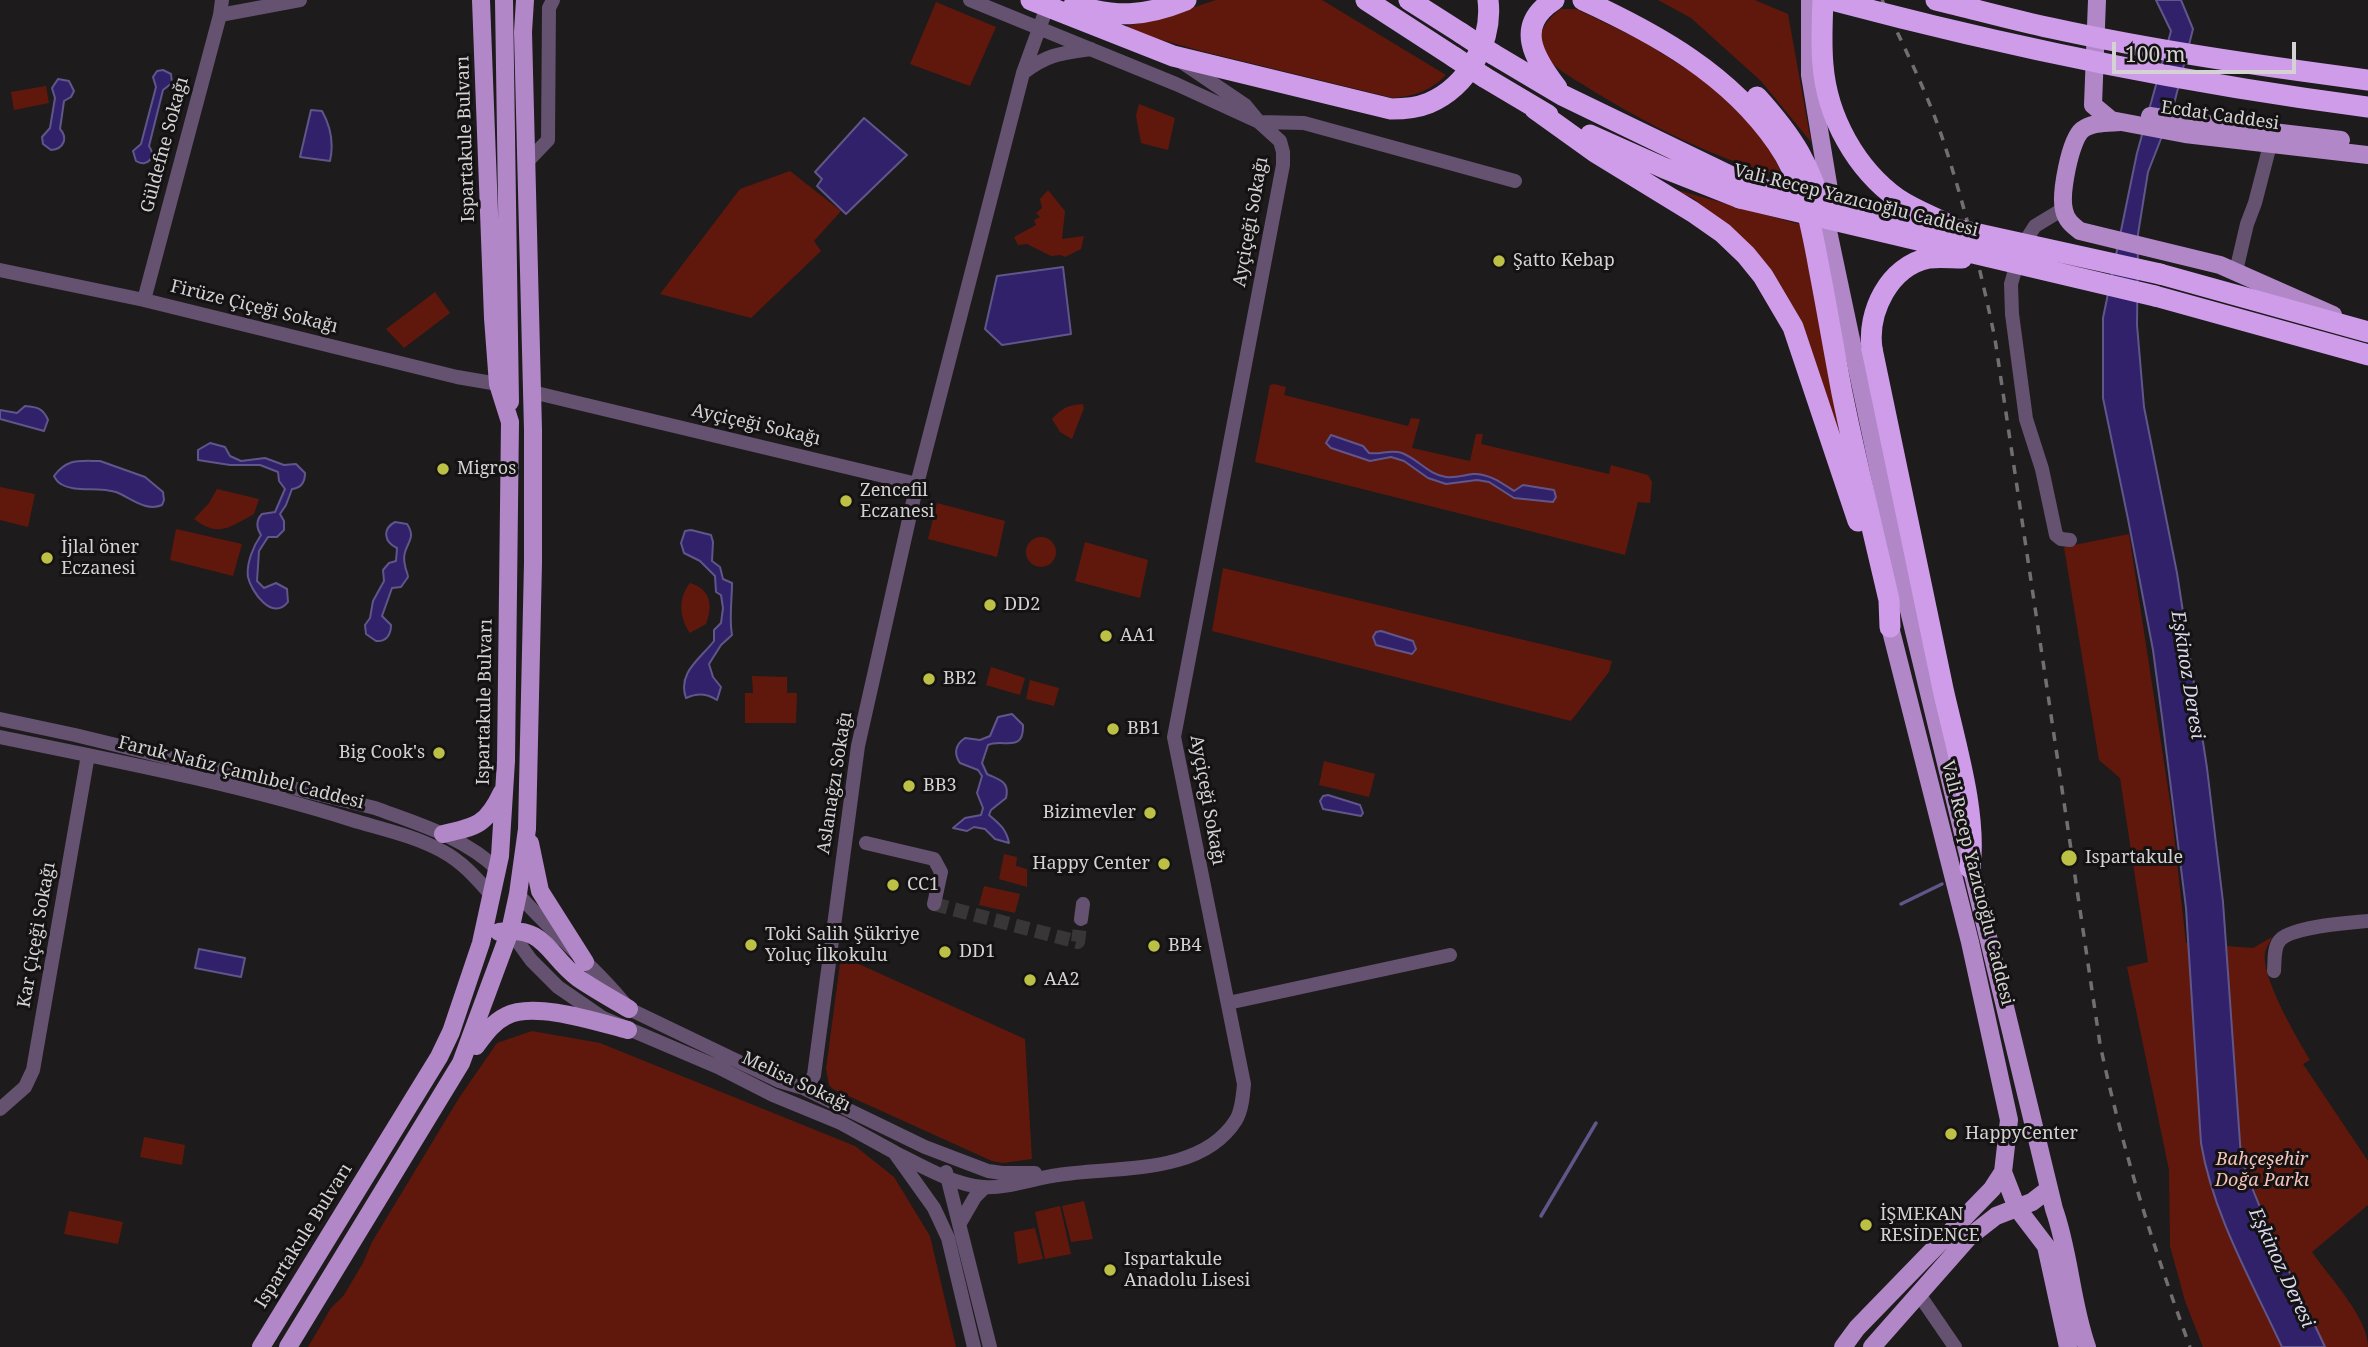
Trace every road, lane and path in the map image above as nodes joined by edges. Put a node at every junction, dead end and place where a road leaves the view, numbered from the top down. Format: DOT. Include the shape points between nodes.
graph roads {
  1 [pos="300,0"];
  2 [pos="481,0"];
  3 [pos="504,0"];
  4 [pos="525,0"];
  5 [pos="553,0"];
  6 [pos="970,0"];
  7 [pos="1186,0"];
  8 [pos="1349,0"];
  9 [pos="1366,0"];
  10 [pos="1488,0"];
  11 [pos="1554,0"];
  12 [pos="1583,0"];
  13 [pos="1614,0"];
  14 [pos="1810,0"];
  15 [pos="1823,0"];
  16 [pos="1832,0"];
  17 [pos="1936,0"];
  18 [pos="2097,0"];
  19 [pos="1413,3"];
  20 [pos="221,7"];
  21 [pos="1044,9"];
  22 [pos="1386,14"];
  23 [pos="1092,49"];
  24 [pos="1173,56"];
  25 [pos="1023,73"];
  26 [pos="1259,78"];
  27 [pos="2368,80"];
  28 [pos="1562,95"];
  29 [pos="1245,105"];
  30 [pos="2368,107"];
  31 [pos="1535,109"];
  32 [pos="2128,120"];
  33 [pos="1259,122"];
  34 [pos="2186,128"];
  35 [pos="2368,144"];
  36 [pos="2270,145"];
  37 [pos="2368,155"];
  38 [pos="527,163"];
  39 [pos="1515,181"];
  40 [pos="1741,190"];
  41 [pos="2063,209"];
  42 [pos="1827,226"];
  43 [pos="1956,229"];
  44 [pos="2010,263"];
  45 [pos="0,270"];
  46 [pos="2236,271"];
  47 [pos="144,300"];
  48 [pos="2368,331"];
  49 [pos="2368,355"];
  50 [pos="498,384"];
  51 [pos="532,392"];
  52 [pos="510,422"];
  53 [pos="917,484"];
  54 [pos="2070,540"];
  55 [pos="1890,627"];
  56 [pos="0,719"];
  57 [pos="79,736"];
  58 [pos="0,737"];
  59 [pos="106,742"];
  60 [pos="89,755"];
  61 [pos="505,785"];
  62 [pos="527,829"];
  63 [pos="443,834"];
  64 [pos="866,844"];
  65 [pos="1970,868"];
  66 [pos="498,870"];
  67 [pos="518,894"];
  68 [pos="493,897"];
  69 [pos="934,904"];
  70 [pos="2368,920"];
  71 [pos="510,930"];
  72 [pos="481,943"];
  73 [pos="1450,955"];
  74 [pos="585,962"];
  75 [pos="2274,971"];
  76 [pos="1227,1003"];
  77 [pos="629,1009"];
  78 [pos="628,1030"];
  79 [pos="455,1074"];
  80 [pos="803,1088"];
  81 [pos="0,1109"];
  82 [pos="2038,1140"];
  83 [pos="925,1147"];
  84 [pos="2007,1151"];
  85 [pos="894,1152"];
  86 [pos="2003,1171"];
  87 [pos="1057,1175"];
  88 [pos="949,1179"];
  89 [pos="985,1187"];
  90 [pos="2049,1188"];
  91 [pos="2017,1208"];
  92 [pos="960,1223"];
  93 [pos="1918,1293"];
  94 [pos="261,1347"];
  95 [pos="288,1347"];
  96 [pos="974,1347"];
  97 [pos="990,1347"];
  98 [pos="1843,1347"];
  99 [pos="1871,1347"];
  100 [pos="1955,1347"];
  101 [pos="2068,1347"];
  102 [pos="2087,1347"];
  1 -- 20 [label="street"];
  2 -- 50 [label="main road, Ispartakule Bulvarı"];
  3 -- 52 [label="main road"];
  4 -- 38 [label="main road"];
  5 -- 38 [label="street" via="548,140"];
  6 -- 21 [label="street, Ayçiçeği Sokağı"];
  7 -- 21 [label="highway" via="1121,16"];
  8 -- 22 [label="highway"];
  9 -- 22 [label="highway"];
  10 -- 26 [label="highway" via="1488,30 1478,56 1456,84 1429,103 1391,109"];
  11 -- 28 [label="highway" via="1540,11 1530,35 1537,62"];
  12 -- 55 [label="highway" via="1690,57 1719,79 1759,120 1789,163 1812,230 1842,393 1889,600"];
  13 -- 42 [label="highway" via="1714,59 1757,96 1801,153"];
  14 -- 42 [label="main road, Vali Recep Yazıcıoğlu Caddesi" via="1810,75 1830,196"];
  15 -- 43 [label="highway, bridge" via="1823,66 1828,94 1850,148 1900,200"];
  16 -- 30 [label="highway, bridge" via="2120,68 2269,95"];
  17 -- 27 [label="highway, bridge" via="2136,45"];
  18 -- 32 [label="main road, Ecdat Caddesi" via="2094,105 2101,113"];
  19 -- 28 [label="highway, Vali Recep Yazıcıoğlu Caddesi, bridge"];
  20 -- 47 [label="street, Güldefne Sokağı"];
  21 -- 23 [label="street, Ayçiçeği Sokağı"];
  21 -- 24 [label="highway"];
  21 -- 25 [label="street"];
  22 -- 31 [label="highway, Vali Recep Yazıcıoğlu Caddesi, bridge"];
  23 -- 25 [label="street" via="1054,54"];
  23 -- 33 [label="street, Ayçiçeği Sokağı"];
  24 -- 26 [label="highway"];
  24 -- 29 [label="street"];
  25 -- 53 [label="street"];
  26 -- 29 [label="street" via="1250,82"];
  28 -- 40 [label="highway, Vali Recep Yazıcıoğlu Caddesi"];
  29 -- 33 [label="street"];
  31 -- 40 [label="highway, Vali Recep Yazıcıoğlu Caddesi" via="1629,153"];
  31 -- 55 [label="highway" via="1723,233 1763,275 1793,327 1804,357"];
  32 -- 34 [label="main road, Ecdat Caddesi"];
  32 -- 41 [label="main road" via="2088,126 2079,132 2063,190"];
  33 -- 39 [label="street" via="1304,123"];
  33 -- 76 [label="street, Ayçiçeği Sokağı" via="1280,141 1283,165 1174,737"];
  34 -- 35 [label="main road, Ecdat Caddesi"];
  34 -- 36 [label="main road, Ecdat Caddesi"];
  36 -- 37 [label="main road, Ecdat Caddesi"];
  36 -- 46 [label="street"];
  38 -- 51 [label="main road"];
  40 -- 43 [label="highway, Vali Recep Yazıcıoğlu Caddesi, bridge" via="1769,191"];
  40 -- 44 [label="highway, Vali Recep Yazıcıoğlu Caddesi, bridge"];
  41 -- 46 [label="main road" via="2080,231"];
  41 -- 54 [label="street" via="2035,226 2022,246 2011,284 2026,419 2056,535"];
  42 -- 65 [label="main road, Vali Recep Yazıcıoğlu Caddesi" via="1903,590"];
  43 -- 48 [label="highway, Vali Recep Yazıcıoğlu Caddesi, bridge" via="2160,274"];
  44 -- 49 [label="highway, Vali Recep Yazıcıoğlu Caddesi, bridge" via="2155,296"];
  44 -- 65 [label="highway, bridge" via="1928,258 1893,280 1880,297 1870,333 1955,740 1973,846"];
  45 -- 47 [label="street, Firüze Çiçeği Sokağı"];
  46 -- 48 [label="main road"];
  47 -- 50 [label="street, Firüze Çiçeği Sokağı"];
  50 -- 52 [label="main road, Ispartakule Bulvarı"];
  51 -- 53 [label="street, Ayçiçeği Sokağı"];
  51 -- 62 [label="main road"];
  52 -- 61 [label="main road, Ispartakule Bulvarı"];
  53 -- 80 [label="street, Aslanağzı Sokağı" via="858,746 814,1075"];
  55 -- 84 [label="main road, Vali Recep Yazıcıoğlu Caddesi" via="1973,956 2008,1120"];
  56 -- 57 [label="street, Faruk Nafız Çamlıbel Caddesi"];
  57 -- 59 [label="street, Faruk Nafız Çamlıbel Caddesi"];
  57 -- 60 [label="street" via="74,747"];
  58 -- 60 [label="street, Faruk Nafız Çamlıbel Caddesi"];
  59 -- 60 [label="street" via="106,754"];
  59 -- 63 [label="street, Faruk Nafız Çamlıbel Caddesi" via="375,808"];
  60 -- 68 [label="street, Faruk Nafız Çamlıbel Caddesi" via="306,806 420,841 470,870"];
  60 -- 81 [label="street, Kar Çiçeği Sokağı" via="33,1070 25,1087"];
  61 -- 63 [label="main road" via="482,822"];
  61 -- 66 [label="main road, Ispartakule Bulvarı"];
  62 -- 67 [label="main road"];
  62 -- 74 [label="main road" via="540,891"];
  63 -- 66 [label="street, Faruk Nafız Çamlıbel Caddesi" via="467,845"];
  64 -- 69 [label="street" via="934,859 941,872"];
  65 -- 82 [label="main road, Vali Recep Yazıcıoğlu Caddesi"];
  66 -- 67 [label="main road"];
  66 -- 68 [label="main road, Ispartakule Bulvarı"];
  67 -- 71 [label="main road"];
  67 -- 74 [label="street, Melisa Sokağı"];
  68 -- 71 [label="main road"];
  68 -- 72 [label="main road, Ispartakule Bulvarı"];
  70 -- 75 [label="street" via="2285,937 2276,947"];
  71 -- 72 [label="main road"];
  71 -- 77 [label="main road" via="536,936 576,976"];
  71 -- 78 [label="street, Melisa Sokağı" via="558,987"];
  71 -- 79 [label="main road"];
  72 -- 94 [label="main road, Ispartakule Bulvarı" via="439,1058"];
  73 -- 76 [label="street"];
  74 -- 77 [label="street, Melisa Sokağı"];
  76 -- 87 [label="street, Ayçiçeği Sokağı" via="1244,1084 1237,1119 1223,1136 1202,1152 1179,1161"];
  77 -- 80 [label="street, Melisa Sokağı" via="779,1081"];
  78 -- 79 [label="main road" via="547,1012 514,1013 489,1028"];
  78 -- 85 [label="street, Melisa Sokağı" via="841,1123"];
  79 -- 95 [label="main road"];
  80 -- 83 [label="street, Melisa Sokağı"];
  82 -- 84 [label="main road" via="2026,1137"];
  82 -- 90 [label="main road, Vali Recep Yazıcıoğlu Caddesi"];
  83 -- 87 [label="street, Ayçiçeği Sokağı" via="988,1171"];
  83 -- 88 [label="street"];
  84 -- 86 [label="main road, Vali Recep Yazıcıoğlu Caddesi"];
  85 -- 88 [label="street, Ayçiçeği Sokağı"];
  85 -- 96 [label="street, Melisa Sokağı" via="934,1208 948,1238"];
  86 -- 91 [label="main road"];
  86 -- 98 [label="main road" via="1992,1189"];
  87 -- 89 [label="street, Ayçiçeği Sokağı"];
  88 -- 89 [label="street, Ayçiçeği Sokağı"];
  88 -- 92 [label="street"];
  89 -- 92 [label="street"];
  90 -- 91 [label="main road"];
  90 -- 102 [label="main road"];
  91 -- 93 [label="main road" via="1996,1216 1969,1237"];
  91 -- 101 [label="main road" via="2046,1246"];
  92 -- 97 [label="street"];
  93 -- 99 [label="main road"];
  93 -- 100 [label="street"];
}
